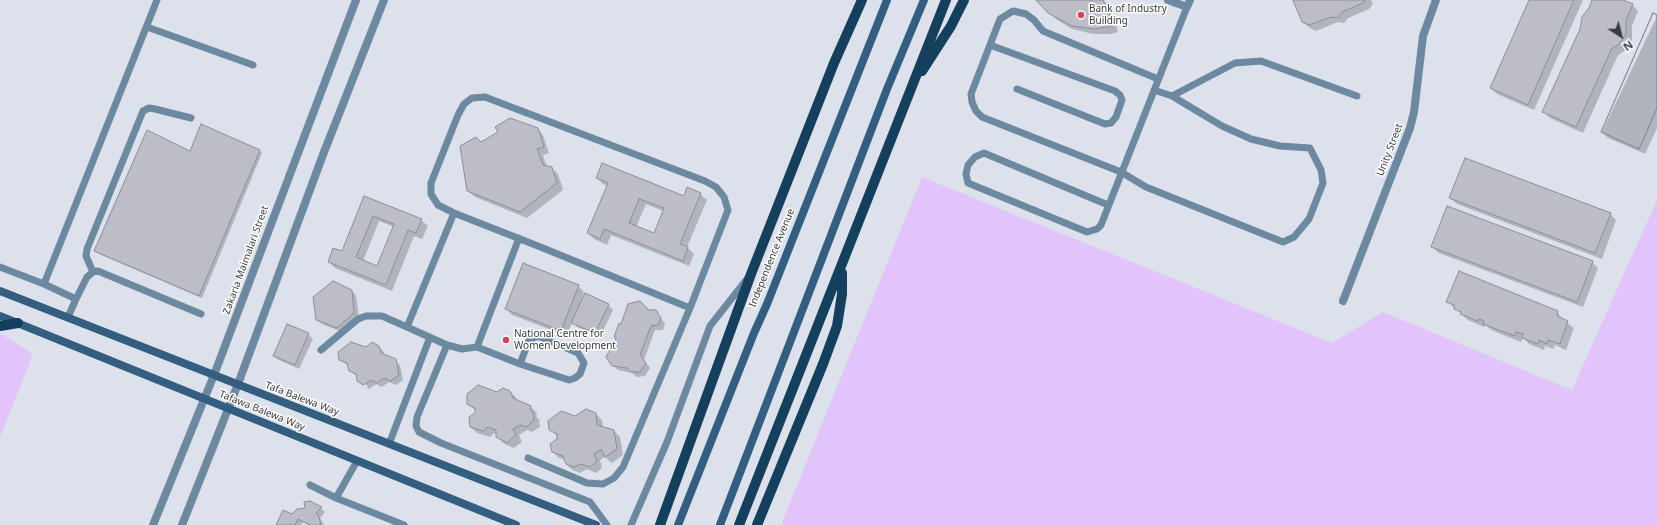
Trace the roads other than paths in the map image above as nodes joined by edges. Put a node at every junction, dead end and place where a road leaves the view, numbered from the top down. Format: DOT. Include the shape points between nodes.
graph roads {
  1 [pos="157,0"];
  2 [pos="356,0"];
  3 [pos="384,0"];
  4 [pos="862,0"];
  5 [pos="886,0"];
  6 [pos="924,0"];
  7 [pos="946,0"];
  8 [pos="964,0"];
  9 [pos="1168,0"];
  10 [pos="1436,0"];
  11 [pos="1188,4"];
  12 [pos="147,27"];
  13 [pos="990,46"];
  14 [pos="253,65"];
  15 [pos="1158,79"];
  16 [pos="912,86"];
  17 [pos="1017,89"];
  18 [pos="1154,90"];
  19 [pos="1172,96"];
  20 [pos="1357,96"];
  21 [pos="191,118"];
  22 [pos="1121,172"];
  23 [pos="1108,205"];
  24 [pos="454,213"];
  25 [pos="519,238"];
  26 [pos="843,264"];
  27 [pos="0,267"];
  28 [pos="93,272"];
  29 [pos="751,274"];
  30 [pos="44,284"];
  31 [pos="0,291"];
  32 [pos="76,299"];
  33 [pos="1343,301"];
  34 [pos="690,308"];
  35 [pos="201,314"];
  36 [pos="0,316"];
  37 [pos="68,317"];
  38 [pos="18,323"];
  39 [pos="0,326"];
  40 [pos="407,326"];
  41 [pos="430,337"];
  42 [pos="447,345"];
  43 [pos="477,347"];
  44 [pos="321,350"];
  45 [pos="520,364"];
  46 [pos="214,375"];
  47 [pos="238,384"];
  48 [pos="205,399"];
  49 [pos="228,408"];
  50 [pos="389,444"];
  51 [pos="528,458"];
  52 [pos="357,461"];
  53 [pos="310,485"];
  54 [pos="336,498"];
  55 [pos="153,525"];
  56 [pos="182,525"];
  57 [pos="404,525"];
  58 [pos="516,525"];
  59 [pos="596,525"];
  60 [pos="608,525"];
  61 [pos="631,525"];
  62 [pos="660,525"];
  63 [pos="678,525"];
  64 [pos="720,525"];
  65 [pos="739,525"];
  66 [pos="757,525"];
  1 -- 12 [label="lane"];
  2 -- 46 [label="street, Zakaria Maimalari Street"];
  3 -- 47 [label="street" via="324,152"];
  4 -- 29 [label="main road, Independence Avenue" via="834,63"];
  5 -- 63 [label="main road, Independence Avenue"];
  6 -- 64 [label="main road" via="800,312"];
  7 -- 16 [label="main road"];
  8 -- 16 [label="main road" via="951,26"];
  9 -- 11 [label="street"];
  10 -- 33 [label="street, Unity Street" via="1423,36 1410,128"];
  11 -- 15 [label="lane"];
  12 -- 14 [label="lane"];
  12 -- 30 [label="lane"];
  13 -- 15 [label="lane" via="1000,19 1012,11 1026,14 1043,31"];
  13 -- 17 [label="lane" via="1115,92 1122,100 1116,117 1105,124"];
  13 -- 22 [label="lane" via="971,94 976,111 982,117"];
  15 -- 18 [label="lane"];
  16 -- 26 [label="main road"];
  18 -- 19 [label="lane"];
  18 -- 22 [label="lane"];
  19 -- 20 [label="lane" via="1235,63 1261,61"];
  19 -- 22 [label="lane" via="1222,126 1251,139 1280,146 1310,148 1323,183 1309,219 1294,238 1282,242 1146,186"];
  21 -- 28 [label="lane" via="149,108 143,111 87,249 86,256"];
  22 -- 23 [label="lane"];
  23 -- 23 [label="lane" via="1101,225 1093,232 1087,232 968,183 968,165 975,157 984,153"];
  24 -- 25 [label="lane"];
  24 -- 34 [label="lane" via="438,205 431,194 431,183 458,115 464,104 472,98 485,97 705,181 716,187 724,197 728,210"];
  24 -- 40 [label="lane"];
  25 -- 34 [label="lane"];
  25 -- 43 [label="lane"];
  26 -- 65 [label="main road"];
  26 -- 66 [label="main road" via="837,326"];
  27 -- 30 [label="lane"];
  28 -- 32 [label="lane" via="87,277"];
  28 -- 35 [label="lane" via="98,271"];
  29 -- 61 [label="lane" via="710,326 667,442"];
  29 -- 62 [label="main road, Independence Avenue"];
  30 -- 32 [label="lane"];
  31 -- 37 [label="main road, Tafa Balewa Way"];
  32 -- 37 [label="lane"];
  34 -- 51 [label="lane" via="623,467 614,478 602,484 587,483"];
  36 -- 38 [label="main road, Tafawa Balewa Way"];
  37 -- 46 [label="main road, Tafa Balewa Way"];
  38 -- 39 [label="main road"];
  38 -- 48 [label="main road, Tafawa Balewa Way"];
  40 -- 41 [label="lane"];
  40 -- 44 [label="lane" via="382,316 366,316 358,319"];
  41 -- 42 [label="lane"];
  41 -- 50 [label="lane"];
  42 -- 43 [label="lane" via="462,349"];
  42 -- 60 [label="lane" via="417,417 416,426 419,432 441,444 590,502"];
  43 -- 45 [label="lane"];
  45 -- 45 [label="lane" via="569,380 580,374 584,363 578,353 538,336 529,340"];
  46 -- 47 [label="main road, Tafa Balewa Way"];
  46 -- 48 [label="street, Zakaria Maimalari Street"];
  47 -- 49 [label="street"];
  47 -- 50 [label="main road, Tafa Balewa Way"];
  48 -- 49 [label="main road, Tafawa Balewa Way"];
  48 -- 55 [label="street, Zakaria Maimalari Street"];
  49 -- 52 [label="main road, Tafawa Balewa Way"];
  49 -- 56 [label="street"];
  50 -- 59 [label="main road, Tafa Balewa Way"];
  52 -- 54 [label="lane"];
  52 -- 58 [label="main road, Tafawa Balewa Way"];
  53 -- 54 [label="lane"];
  54 -- 57 [label="lane"];
}
